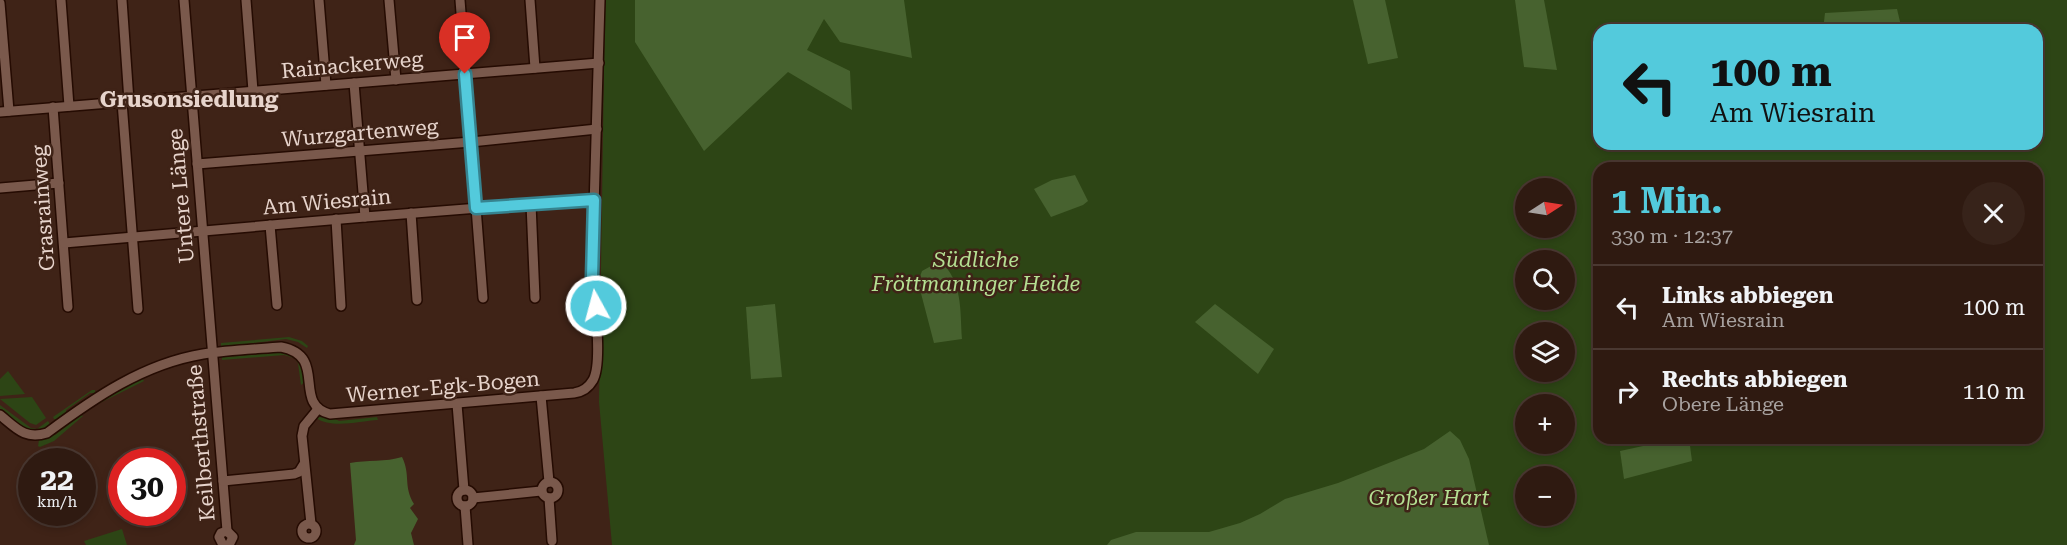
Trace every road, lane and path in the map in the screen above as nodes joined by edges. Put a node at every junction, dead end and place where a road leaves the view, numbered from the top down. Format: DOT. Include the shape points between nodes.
graph roads {
  1 [pos="60,0"];
  2 [pos="122,0"];
  3 [pos="184,0"];
  4 [pos="246,0"];
  5 [pos="319,0"];
  6 [pos="389,0"];
  7 [pos="460,0"];
  8 [pos="530,0"];
  9 [pos="600,0"];
  10 [pos="0,3"];
  11 [pos="599,63"];
  12 [pos="535,68"];
  13 [pos="465,74"];
  14 [pos="396,80"];
  15 [pos="354,83"];
  16 [pos="326,85"];
  17 [pos="253,91"];
  18 [pos="191,96"];
  19 [pos="126,101"];
  20 [pos="69,106"];
  21 [pos="53,107"];
  22 [pos="4,111"];
  23 [pos="597,129"];
  24 [pos="471,142"];
  25 [pos="359,151"];
  26 [pos="197,165"];
  27 [pos="59,183"];
  28 [pos="0,188"];
  29 [pos="594,200"];
  30 [pos="531,204"];
  31 [pos="476,208"];
  32 [pos="411,213"];
  33 [pos="365,216"];
  34 [pos="336,219"];
  35 [pos="270,225"];
  36 [pos="202,230"];
  37 [pos="132,236"];
  38 [pos="64,243"];
  39 [pos="483,298"];
  40 [pos="534,298"];
  41 [pos="417,300"];
  42 [pos="277,305"];
  43 [pos="341,306"];
  44 [pos="68,307"];
  45 [pos="138,309"];
  46 [pos="212,353"];
  47 [pos="541,396"];
  48 [pos="457,404"];
  49 [pos="318,409"];
  50 [pos="0,415"];
  51 [pos="304,464"];
  52 [pos="223,481"];
  53 [pos="549,482"];
  54 [pos="464,490"];
  55 [pos="542,491"];
  56 [pos="473,498"];
  57 [pos="549,498"];
  58 [pos="465,506"];
  59 [pos="310,524"];
  60 [pos="227,531"];
  61 [pos="552,544"];
  62 [pos="223,545"];
  63 [pos="230,545"];
  64 [pos="468,545"];
  1 -- 20 [label="street"];
  2 -- 19 [label="street"];
  3 -- 18 [label="street, Untere Länge"];
  4 -- 17 [label="street"];
  5 -- 16 [label="street"];
  6 -- 14 [label="street"];
  7 -- 13 [label="street"];
  8 -- 12 [label="street"];
  9 -- 11 [label="street, Werner-Egk-Bogen"];
  10 -- 22 [label="street"];
  11 -- 12 [label="street, Rainackerweg"];
  11 -- 23 [label="street, Werner-Egk-Bogen"];
  12 -- 13 [label="street, Rainackerweg"];
  13 -- 14 [label="street, Rainackerweg"];
  13 -- 24 [label="street"];
  14 -- 15 [label="street, Rainackerweg"];
  15 -- 16 [label="street, Rainackerweg"];
  15 -- 25 [label="street"];
  16 -- 17 [label="street, Rainackerweg"];
  17 -- 18 [label="street, Rainackerweg"];
  18 -- 19 [label="street, Rainackerweg"];
  18 -- 26 [label="street, Untere Länge"];
  19 -- 20 [label="street, Rainackerweg"];
  19 -- 37 [label="street"];
  20 -- 21 [label="street, Rainackerweg"];
  21 -- 22 [label="street, Rainackerweg"];
  21 -- 27 [label="street, Grasrainweg"];
  23 -- 24 [label="street, Wurzgartenweg"];
  23 -- 29 [label="street, Werner-Egk-Bogen"];
  24 -- 25 [label="street, Wurzgartenweg"];
  24 -- 31 [label="street"];
  25 -- 26 [label="street, Wurzgartenweg"];
  25 -- 33 [label="street"];
  26 -- 36 [label="street, Untere Länge"];
  27 -- 28 [label="street"];
  27 -- 38 [label="street, Grasrainweg"];
  29 -- 30 [label="street, Am Wiesrain"];
  29 -- 47 [label="street, Werner-Egk-Bogen" via="593,380 580,392"];
  30 -- 31 [label="street, Am Wiesrain"];
  30 -- 40 [label="street"];
  31 -- 32 [label="street, Am Wiesrain"];
  31 -- 39 [label="street"];
  32 -- 33 [label="street, Am Wiesrain"];
  32 -- 41 [label="street"];
  33 -- 34 [label="street, Am Wiesrain"];
  34 -- 35 [label="street, Am Wiesrain"];
  34 -- 43 [label="street"];
  35 -- 36 [label="street, Am Wiesrain"];
  35 -- 42 [label="street"];
  36 -- 37 [label="street, Am Wiesrain"];
  36 -- 46 [label="street, Untere Länge"];
  37 -- 38 [label="street, Am Wiesrain"];
  37 -- 45 [label="street"];
  38 -- 44 [label="street, Grasrainweg"];
  46 -- 49 [label="street, Werner-Egk-Bogen" via="281,347 298,352 305,362 311,397"];
  46 -- 50 [label="street, Werner-Egk-Bogen" via="175,361 132,378 40,436 27,435"];
  46 -- 52 [label="street, Keilberthstraße"];
  47 -- 48 [label="street, Werner-Egk-Bogen"];
  47 -- 53 [label="street"];
  48 -- 49 [label="street, Werner-Egk-Bogen" via="337,414"];
  48 -- 54 [label="street"];
  49 -- 51 [label="street" via="302,431"];
  51 -- 52 [label="street" via="294,474"];
  51 -- 59 [label="street"];
  52 -- 60 [label="street, Keilberthstraße"];
  53 -- 55 [label="street" via="542,486"];
  53 -- 57 [label="street" via="558,490"];
  54 -- 56 [label="street"];
  54 -- 58 [label="street" via="458,499"];
  55 -- 56 [label="street"];
  55 -- 57 [label="street"];
  56 -- 58 [label="street"];
  57 -- 61 [label="street"];
  58 -- 64 [label="street"];
  60 -- 62 [label="street, Keilberthstraße" via="219,537"];
  60 -- 63 [label="street, Keilberthstraße" via="233,537"];
}
